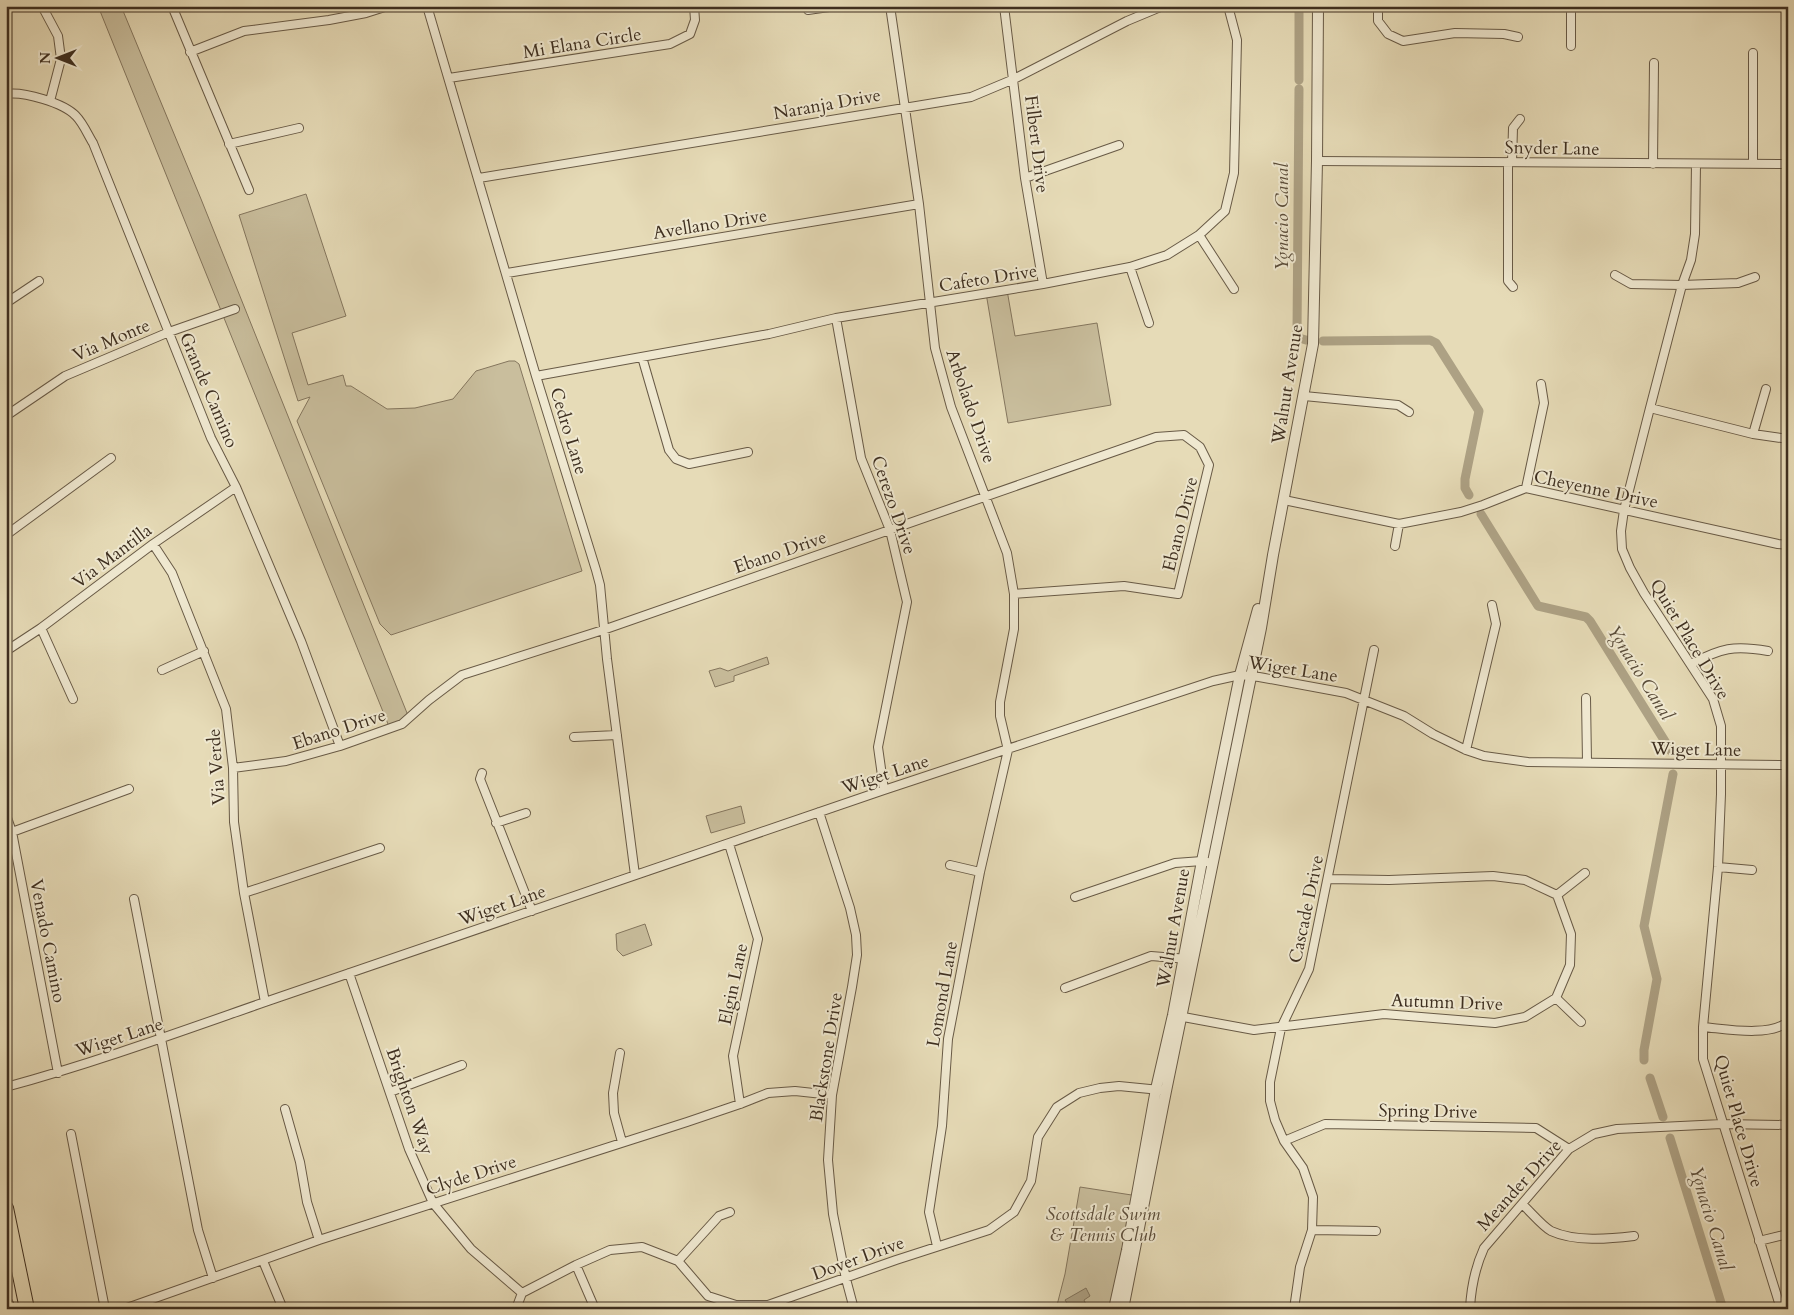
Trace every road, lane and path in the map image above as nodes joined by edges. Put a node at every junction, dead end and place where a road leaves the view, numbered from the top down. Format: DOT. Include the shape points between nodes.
graph roads {
  1 [pos="42,6"];
  2 [pos="172,6"];
  3 [pos="388,6"];
  4 [pos="427,6"];
  5 [pos="694,6"];
  6 [pos="836,6"];
  7 [pos="890,6"];
  8 [pos="1004,6"];
  9 [pos="1163,6"];
  10 [pos="1228,6"];
  11 [pos="1318,6"];
  12 [pos="1378,6"];
  13 [pos="1571,6"];
  14 [pos="808,10"];
  15 [pos="1518,37"];
  16 [pos="1571,46"];
  17 [pos="190,52"];
  18 [pos="1753,53"];
  19 [pos="1654,63"];
  20 [pos="449,78"];
  21 [pos="1014,79"];
  22 [pos="6,94"];
  23 [pos="50,101"];
  24 [pos="904,106"];
  25 [pos="1520,119"];
  26 [pos="299,128"];
  27 [pos="229,144"];
  28 [pos="1119,145"];
  29 [pos="1317,161"];
  30 [pos="1510,162"];
  31 [pos="1653,164"];
  32 [pos="1696,164"];
  33 [pos="1753,164"];
  34 [pos="1788,164"];
  35 [pos="479,178"];
  36 [pos="1024,178"];
  37 [pos="249,190"];
  38 [pos="919,204"];
  39 [pos="1200,235"];
  40 [pos="1130,267"];
  41 [pos="507,273"];
  42 [pos="1615,275"];
  43 [pos="1755,277"];
  44 [pos="39,281"];
  45 [pos="1043,284"];
  46 [pos="1682,285"];
  47 [pos="1513,288"];
  48 [pos="1234,289"];
  49 [pos="6,303"];
  50 [pos="930,303"];
  51 [pos="236,309"];
  52 [pos="836,318"];
  53 [pos="1149,323"];
  54 [pos="169,332"];
  55 [pos="642,357"];
  56 [pos="536,376"];
  57 [pos="1541,384"];
  58 [pos="1766,389"];
  59 [pos="1304,396"];
  60 [pos="1650,408"];
  61 [pos="1409,412"];
  62 [pos="6,416"];
  63 [pos="1753,434"];
  64 [pos="1788,439"];
  65 [pos="748,452"];
  66 [pos="111,458"];
  67 [pos="236,487"];
  68 [pos="1526,488"];
  69 [pos="987,497"];
  70 [pos="1284,500"];
  71 [pos="1624,510"];
  72 [pos="1399,524"];
  73 [pos="890,530"];
  74 [pos="6,535"];
  75 [pos="153,544"];
  76 [pos="1788,545"];
  77 [pos="1396,546"];
  78 [pos="1014,594"];
  79 [pos="1492,605"];
  80 [pos="41,628"];
  81 [pos="603,630"];
  82 [pos="1374,650"];
  83 [pos="6,651"];
  84 [pos="204,651"];
  85 [pos="1768,651"];
  86 [pos="1691,664"];
  87 [pos="162,670"];
  88 [pos="1246,676"];
  89 [pos="1586,698"];
  90 [pos="73,699"];
  91 [pos="1364,699"];
  92 [pos="617,735"];
  93 [pos="574,738"];
  94 [pos="340,746"];
  95 [pos="1008,750"];
  96 [pos="1466,750"];
  97 [pos="1587,762"];
  98 [pos="1721,764"];
  99 [pos="1788,765"];
  100 [pos="233,768"];
  101 [pos="482,774"];
  102 [pos="129,789"];
  103 [pos="884,790"];
  104 [pos="819,812"];
  105 [pos="526,813"];
  106 [pos="6,815"];
  107 [pos="496,823"];
  108 [pos="12,832"];
  109 [pos="728,844"];
  110 [pos="380,848"];
  111 [pos="1207,862"];
  112 [pos="950,865"];
  113 [pos="1718,867"];
  114 [pos="1752,870"];
  115 [pos="980,872"];
  116 [pos="1586,872"];
  117 [pos="635,875"];
  118 [pos="1328,879"];
  119 [pos="244,893"];
  120 [pos="1557,895"];
  121 [pos="1075,897"];
  122 [pos="134,899"];
  123 [pos="532,911"];
  124 [pos="1188,959"];
  125 [pos="349,973"];
  126 [pos="1065,988"];
  127 [pos="1556,998"];
  128 [pos="265,1002"];
  129 [pos="1178,1016"];
  130 [pos="1581,1022"];
  131 [pos="1788,1022"];
  132 [pos="1703,1027"];
  133 [pos="1281,1028"];
  134 [pos="162,1039"];
  135 [pos="620,1053"];
  136 [pos="462,1065"];
  137 [pos="58,1073"];
  138 [pos="6,1087"];
  139 [pos="1161,1090"];
  140 [pos="390,1092"];
  141 [pos="832,1095"];
  142 [pos="740,1104"];
  143 [pos="285,1109"];
  144 [pos="1722,1124"];
  145 [pos="1788,1125"];
  146 [pos="71,1134"];
  147 [pos="1284,1141"];
  148 [pos="622,1142"];
  149 [pos="1569,1149"];
  150 [pos="433,1203"];
  151 [pos="1522,1204"];
  152 [pos="6,1208"];
  153 [pos="730,1212"];
  154 [pos="1312,1230"];
  155 [pos="1376,1231"];
  156 [pos="1788,1234"];
  157 [pos="1634,1236"];
  158 [pos="319,1240"];
  159 [pos="1759,1242"];
  160 [pos="938,1246"];
  161 [pos="263,1261"];
  162 [pos="678,1261"];
  163 [pos="576,1265"];
  164 [pos="213,1278"];
  165 [pos="846,1278"];
  166 [pos="522,1293"];
  167 [pos="6,1304"];
  168 [pos="736,1307"];
  169 [pos="7,1309"];
  170 [pos="27,1309"];
  171 [pos="105,1309"];
  172 [pos="124,1309"];
  173 [pos="283,1309"];
  174 [pos="516,1309"];
  175 [pos="595,1309"];
  176 [pos="854,1309"];
  177 [pos="1114,1309"];
  178 [pos="1123,1309"];
  179 [pos="1294,1309"];
  180 [pos="1470,1309"];
  181 [pos="1781,1309"];
  1 -- 23 [label="street" via="58,36 62,59"];
  2 -- 17 [label="street"];
  3 -- 17 [label="street" via="329,20 244,31"];
  4 -- 20 [label="street, Cedro Lane"];
  5 -- 20 [label="street, Mi Elana Circle" via="695,20 690,34 670,44"];
  6 -- 14 [label="street"];
  7 -- 24 [label="street, Arbolado Drive"];
  8 -- 21 [label="street, Filbert Drive"];
  9 -- 21 [label="street, Naranja Drive"];
  10 -- 39 [label="street, Cafeto Drive" via="1236,40 1234,174 1225,211"];
  11 -- 29 [label="street, Walnut Avenue"];
  12 -- 15 [label="street" via="1378,21 1388,34 1403,41 1455,33"];
  13 -- 16 [label="street"];
  17 -- 27 [label="street"];
  18 -- 33 [label="street"];
  19 -- 31 [label="street"];
  20 -- 35 [label="street, Cedro Lane"];
  21 -- 24 [label="street, Naranja Drive" via="971,97"];
  21 -- 36 [label="street, Filbert Drive"];
  22 -- 23 [label="street, Grande Camino"];
  23 -- 54 [label="street, Grande Camino" via="76,116 93,143"];
  24 -- 35 [label="street, Naranja Drive"];
  24 -- 38 [label="street, Arbolado Drive"];
  25 -- 30 [label="street" via="1513,128"];
  26 -- 27 [label="street"];
  27 -- 37 [label="street"];
  28 -- 36 [label="street"];
  29 -- 30 [label="street, Snyder Lane"];
  29 -- 59 [label="street, Walnut Avenue" via="1313,344"];
  30 -- 31 [label="street, Snyder Lane"];
  30 -- 47 [label="street" via="1508,281"];
  31 -- 32 [label="street, Snyder Lane"];
  32 -- 33 [label="street, Snyder Lane"];
  32 -- 46 [label="street, Quiet Place Drive" via="1695,234 1691,260"];
  33 -- 34 [label="street, Snyder Lane"];
  35 -- 41 [label="street, Cedro Lane"];
  36 -- 45 [label="street, Filbert Drive"];
  38 -- 41 [label="street, Avellano Drive"];
  38 -- 50 [label="street, Arbolado Drive"];
  39 -- 40 [label="street, Cafeto Drive" via="1167,255"];
  39 -- 48 [label="street"];
  40 -- 45 [label="street, Cafeto Drive"];
  40 -- 53 [label="street"];
  41 -- 56 [label="street, Cedro Lane"];
  42 -- 46 [label="street" via="1631,284"];
  43 -- 46 [label="street" via="1738,283"];
  44 -- 49 [label="street"];
  45 -- 50 [label="street, Cafeto Drive"];
  46 -- 60 [label="street, Quiet Place Drive"];
  50 -- 52 [label="street, Cafeto Drive"];
  50 -- 69 [label="street, Arbolado Drive" via="935,348 951,407"];
  51 -- 54 [label="street, Via Monte"];
  52 -- 55 [label="street, Cafeto Drive"];
  52 -- 73 [label="street, Cerezo Drive" via="861,458"];
  54 -- 62 [label="street, Via Monte" via="65,376"];
  54 -- 67 [label="street, Grande Camino" via="211,438"];
  55 -- 56 [label="street, Cafeto Drive"];
  55 -- 65 [label="street" via="669,450 676,459 689,464"];
  56 -- 81 [label="street, Cedro Lane" via="600,585"];
  57 -- 68 [label="street" via="1544,403"];
  58 -- 63 [label="street"];
  59 -- 61 [label="street" via="1398,405"];
  59 -- 70 [label="street, Walnut Avenue"];
  60 -- 63 [label="street"];
  60 -- 71 [label="street, Quiet Place Drive"];
  63 -- 64 [label="street"];
  66 -- 74 [label="street"];
  67 -- 75 [label="street, Via Mantilla"];
  67 -- 94 [label="street, Grande Camino" via="301,641"];
  68 -- 71 [label="street, Cheyenne Drive"];
  68 -- 72 [label="street, Cheyenne Drive" via="1483,506"];
  69 -- 73 [label="street, Ebano Drive"];
  69 -- 78 [label="street, Arbolado Drive" via="1007,553"];
  69 -- 78 [label="street, Ebano Drive" via="1156,437 1184,435 1200,447 1209,465 1178,594 1124,586"];
  70 -- 72 [label="street, Cheyenne Drive"];
  70 -- 88 [label="street, Walnut Avenue"];
  71 -- 76 [label="street, Cheyenne Drive"];
  71 -- 86 [label="street, Quiet Place Drive" via="1620,531 1622,549 1630,568"];
  72 -- 77 [label="street"];
  73 -- 81 [label="street, Ebano Drive"];
  73 -- 103 [label="street, Cerezo Drive" via="907,602 878,747"];
  75 -- 80 [label="street, Via Mantilla"];
  75 -- 84 [label="street, Via Verde" via="172,573"];
  78 -- 95 [label="street, Arbolado Drive" via="1014,629 1000,702"];
  79 -- 96 [label="street" via="1496,624"];
  80 -- 83 [label="street, Via Mantilla"];
  80 -- 90 [label="street"];
  81 -- 92 [label="street, Cedro Lane"];
  81 -- 94 [label="street, Ebano Drive" via="462,675 402,724"];
  82 -- 91 [label="street, Cascade Drive"];
  84 -- 87 [label="street"];
  84 -- 100 [label="street, Via Verde" via="226,709"];
  85 -- 86 [label="street" via="1733,648 1714,652"];
  86 -- 98 [label="street, Quiet Place Drive" via="1713,699 1721,726"];
  88 -- 91 [label="street, Wiget Lane" via="1346,692"];
  88 -- 95 [label="street, Wiget Lane" via="1213,681"];
  88 -- 111 [label="street, Walnut Avenue"];
  89 -- 97 [label="street"];
  91 -- 96 [label="street, Wiget Lane" via="1404,716"];
  91 -- 118 [label="street, Cascade Drive"];
  92 -- 93 [label="street"];
  92 -- 117 [label="street, Cedro Lane"];
  94 -- 100 [label="street, Ebano Drive" via="286,761"];
  95 -- 103 [label="street, Wiget Lane"];
  95 -- 115 [label="street, Lomond Lane"];
  96 -- 97 [label="street, Wiget Lane" via="1504,760"];
  97 -- 98 [label="street, Wiget Lane"];
  98 -- 99 [label="street, Wiget Lane"];
  98 -- 113 [label="street, Quiet Place Drive"];
  100 -- 119 [label="street, Via Verde" via="234,822"];
  101 -- 107 [label="street" via="480,779"];
  102 -- 108 [label="street"];
  103 -- 104 [label="street, Wiget Lane"];
  104 -- 109 [label="street, Wiget Lane"];
  104 -- 141 [label="street, Blackstone Drive" via="850,908 857,955"];
  105 -- 107 [label="street"];
  106 -- 108 [label="street, Venado Camino"];
  107 -- 123 [label="street"];
  108 -- 137 [label="street, Venado Camino"];
  109 -- 117 [label="street, Wiget Lane"];
  109 -- 142 [label="street, Elgin Lane" via="758,939 733,1056"];
  110 -- 119 [label="street"];
  111 -- 121 [label="street" via="1174,863"];
  111 -- 124 [label="street, Walnut Avenue"];
  112 -- 115 [label="street"];
  113 -- 114 [label="street"];
  113 -- 132 [label="street, Quiet Place Drive"];
  115 -- 160 [label="street, Lomond Lane" via="948,1039 942,1126 928,1212"];
  116 -- 120 [label="street"];
  117 -- 123 [label="street, Wiget Lane"];
  118 -- 120 [label="street" via="1493,876 1526,880"];
  118 -- 133 [label="street, Cascade Drive" via="1309,969"];
  119 -- 128 [label="street, Via Verde"];
  120 -- 127 [label="street" via="1571,934 1570,965"];
  122 -- 134 [label="street"];
  123 -- 125 [label="street, Wiget Lane"];
  124 -- 126 [label="street" via="1151,956"];
  124 -- 129 [label="street, Walnut Avenue"];
  125 -- 128 [label="street, Wiget Lane"];
  125 -- 140 [label="street, Brighton Way"];
  127 -- 130 [label="street"];
  127 -- 133 [label="street, Autumn Drive" via="1525,1017 1495,1023 1384,1014"];
  128 -- 134 [label="street, Wiget Lane"];
  129 -- 133 [label="street, Autumn Drive" via="1254,1030"];
  129 -- 139 [label="street, Walnut Avenue"];
  131 -- 132 [label="street" via="1754,1031"];
  132 -- 144 [label="street, Quiet Place Drive" via="1703,1059"];
  133 -- 147 [label="street, Cascade Drive" via="1270,1082 1270,1101"];
  134 -- 137 [label="street, Wiget Lane"];
  134 -- 164 [label="street" via="198,1230"];
  135 -- 148 [label="street" via="613,1093 614,1113"];
  136 -- 140 [label="street"];
  137 -- 138 [label="street, Wiget Lane"];
  139 -- 160 [label="street, Dover Drive" via="1119,1086 1100,1088 1079,1093 1057,1107 1038,1137 1031,1181 1014,1212 989,1230"];
  139 -- 177 [label="street, Walnut Avenue"];
  139 -- 178 [label="street, Walnut Avenue"];
  140 -- 150 [label="street, Brighton Way" via="409,1149"];
  141 -- 142 [label="street, Clyde Drive" via="795,1091 768,1093"];
  141 -- 165 [label="street, Blackstone Drive" via="828,1160 833,1214"];
  142 -- 148 [label="street, Clyde Drive"];
  143 -- 158 [label="street" via="300,1162 306,1202"];
  144 -- 145 [label="street, Meander Drive"];
  144 -- 149 [label="street, Meander Drive" via="1617,1129 1594,1134"];
  144 -- 159 [label="street, Quiet Place Drive"];
  146 -- 171 [label="street"];
  147 -- 149 [label="street, Spring Drive" via="1325,1124 1536,1128"];
  147 -- 154 [label="street, Cascade Drive" via="1303,1168 1313,1197"];
  148 -- 150 [label="street, Clyde Drive"];
  149 -- 151 [label="street, Meander Drive"];
  150 -- 158 [label="street, Clyde Drive"];
  150 -- 166 [label="street, Brighton Way" via="471,1249"];
  151 -- 157 [label="street" via="1550,1230 1580,1238"];
  151 -- 180 [label="street, Meander Drive" via="1484,1248 1476,1265"];
  152 -- 170 [label="highway"];
  153 -- 162 [label="street" via="719,1216"];
  154 -- 155 [label="street"];
  154 -- 179 [label="street, Cascade Drive" via="1300,1266"];
  156 -- 159 [label="street"];
  158 -- 161 [label="street, Clyde Drive"];
  159 -- 181 [label="street, Quiet Place Drive"];
  160 -- 165 [label="street, Dover Drive"];
  161 -- 164 [label="street, Clyde Drive"];
  161 -- 173 [label="street"];
  162 -- 163 [label="street, Dover Drive" via="642,1247 610,1250"];
  162 -- 168 [label="street, Dover Drive" via="708,1296"];
  163 -- 166 [label="street, Dover Drive"];
  163 -- 175 [label="street"];
  164 -- 172 [label="street, Clyde Drive"];
  165 -- 168 [label="street, Dover Drive" via="768,1305"];
  165 -- 176 [label="street, Blackstone Drive"];
  166 -- 174 [label="street"];
  167 -- 169 [label="highway"];
}
